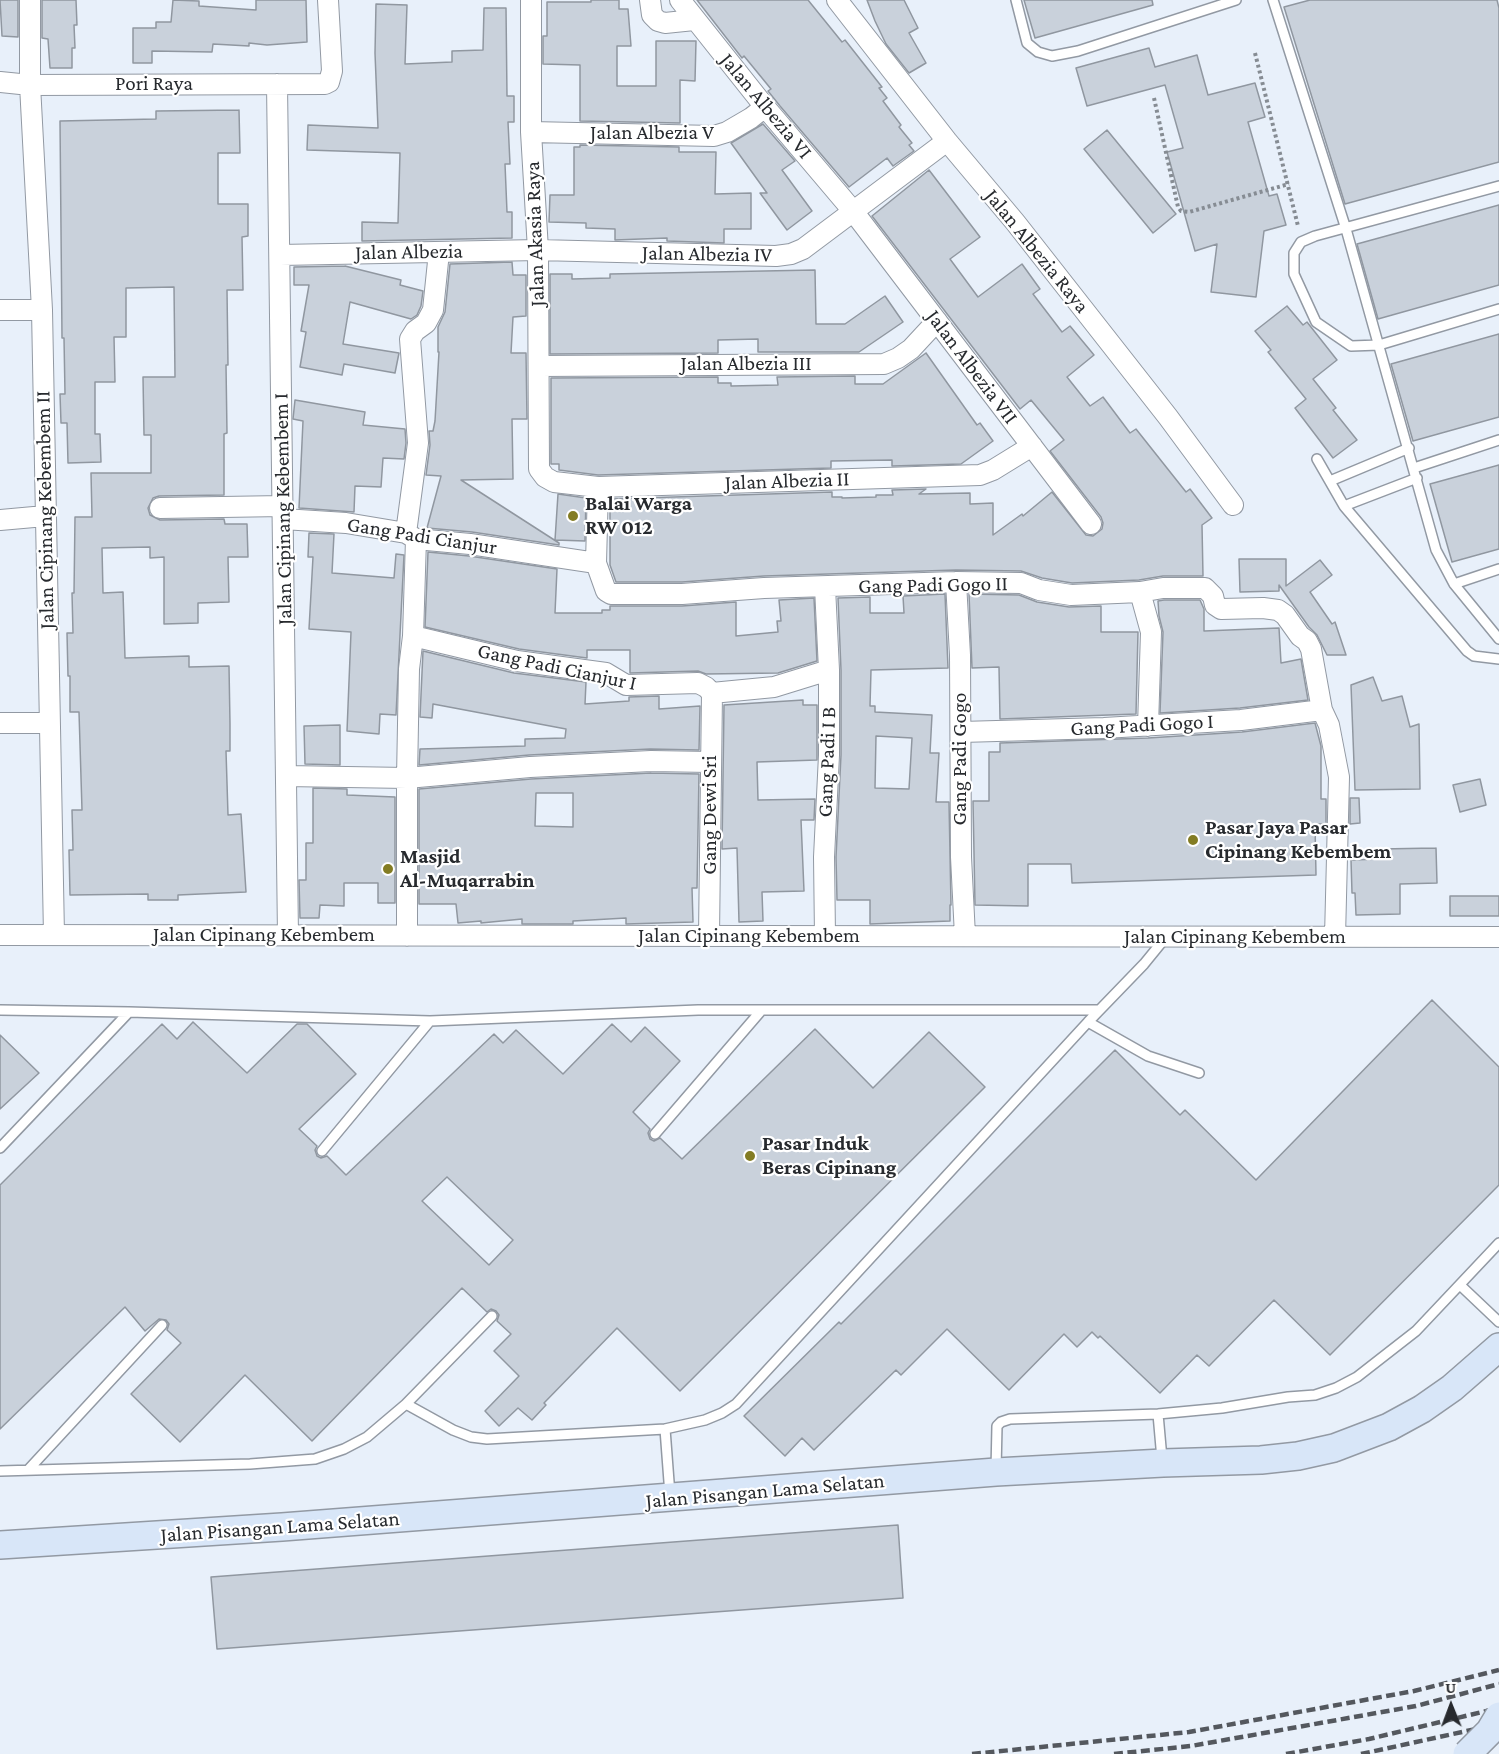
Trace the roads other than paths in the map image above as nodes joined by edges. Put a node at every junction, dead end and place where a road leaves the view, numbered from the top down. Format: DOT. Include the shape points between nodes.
graph roads {
  1 [pos="30,0"];
  2 [pos="328,0"];
  3 [pos="531,0"];
  4 [pos="651,0"];
  5 [pos="680,0"];
  6 [pos="837,0"];
  7 [pos="1016,0"];
  8 [pos="1236,0"];
  9 [pos="1273,0"];
  10 [pos="694,20"];
  11 [pos="332,71"];
  12 [pos="30,78"];
  13 [pos="0,82"];
  14 [pos="277,84"];
  15 [pos="765,107"];
  16 [pos="531,132"];
  17 [pos="947,141"];
  18 [pos="1499,186"];
  19 [pos="853,211"];
  20 [pos="1346,229"];
  21 [pos="538,250"];
  22 [pos="439,252"];
  23 [pos="280,255"];
  24 [pos="1499,309"];
  25 [pos="0,310"];
  26 [pos="42,310"];
  27 [pos="937,321"];
  28 [pos="1379,345"];
  29 [pos="539,366"];
  30 [pos="1499,440"];
  31 [pos="1032,446"];
  32 [pos="1409,448"];
  33 [pos="1317,459"];
  34 [pos="1414,468"];
  35 [pos="539,469"];
  36 [pos="1417,478"];
  37 [pos="1330,481"];
  38 [pos="598,487"];
  39 [pos="1233,506"];
  40 [pos="1344,506"];
  41 [pos="160,508"];
  42 [pos="283,513"];
  43 [pos="45,516"];
  44 [pos="0,520"];
  45 [pos="1091,524"];
  46 [pos="411,536"];
  47 [pos="596,563"];
  48 [pos="1499,569"];
  49 [pos="956,582"];
  50 [pos="1454,584"];
  51 [pos="825,587"];
  52 [pos="1140,592"];
  53 [pos="413,636"];
  54 [pos="1499,639"];
  55 [pos="1499,659"];
  56 [pos="829,670"];
  57 [pos="712,693"];
  58 [pos="1322,710"];
  59 [pos="0,723"];
  60 [pos="49,723"];
  61 [pos="1148,726"];
  62 [pos="961,732"];
  63 [pos="710,762"];
  64 [pos="286,776"];
  65 [pos="407,778"];
  66 [pos="0,935"];
  67 [pos="54,935"];
  68 [pos="288,935"];
  69 [pos="407,936"];
  70 [pos="709,936"];
  71 [pos="825,936"];
  72 [pos="965,936"];
  73 [pos="1167,936"];
  74 [pos="1335,936"];
  75 [pos="1499,937"];
  76 [pos="0,1010"];
  77 [pos="1099,1010"];
  78 [pos="129,1012"];
  79 [pos="760,1012"];
  80 [pos="430,1021"];
  81 [pos="1088,1022"];
  82 [pos="1199,1073"];
  83 [pos="655,1134"];
  84 [pos="0,1148"];
  85 [pos="322,1151"];
  86 [pos="1499,1243"];
  87 [pos="1460,1284"];
  88 [pos="492,1316"];
  89 [pos="1499,1322"];
  90 [pos="162,1325"];
  91 [pos="1499,1347"];
  92 [pos="406,1404"];
  93 [pos="1158,1414"];
  94 [pos="665,1428"];
  95 [pos="1163,1463"];
  96 [pos="28,1470"];
  97 [pos="0,1471"];
  98 [pos="996,1472"];
  99 [pos="670,1499"];
  100 [pos="0,1545"];
  101 [pos="1499,1716"];
  102 [pos="1499,1733"];
  103 [pos="1467,1754"];
  104 [pos="1483,1754"];
  1 -- 12 [label="street, Jalan Cipinang Kebembem II"];
  2 -- 11 [label="street"];
  3 -- 16 [label="street, Jalan Akasia Raya"];
  4 -- 10 [label="street" via="652,15 658,21"];
  5 -- 10 [label="street, Jalan Albezia VI"];
  6 -- 17 [label="street, Jalan Albezia Raya"];
  7 -- 8 [label="lane" via="1027,43 1052,56"];
  9 -- 20 [label="lane"];
  10 -- 15 [label="street, Jalan Albezia VI"];
  11 -- 12 [label="street"];
  11 -- 14 [label="street, Pori Raya" via="325,84"];
  12 -- 13 [label="street"];
  12 -- 14 [label="street, Pori Raya"];
  12 -- 26 [label="street, Jalan Cipinang Kebembem II"];
  14 -- 23 [label="street, Jalan Cipinang Kebembem I"];
  15 -- 16 [label="street, Jalan Albezia V" via="728,132 714,136"];
  15 -- 19 [label="street, Jalan Albezia VI"];
  16 -- 21 [label="street, Jalan Akasia Raya"];
  17 -- 19 [label="street, Jalan Albezia IV"];
  17 -- 39 [label="street, Jalan Albezia Raya" via="1168,417"];
  18 -- 20 [label="lane"];
  19 -- 21 [label="street, Jalan Albezia IV" via="803,249 776,256"];
  19 -- 27 [label="street, Jalan Albezia VII"];
  20 -- 28 [label="lane"];
  20 -- 28 [label="lane" via="1301,242 1294,253 1294,274 1316,322 1351,346"];
  21 -- 22 [label="street, Jalan Albezia"];
  21 -- 29 [label="street, Jalan Akasia Raya"];
  22 -- 23 [label="street, Jalan Albezia"];
  22 -- 46 [label="street" via="433,310 410,339 418,443"];
  23 -- 42 [label="street, Jalan Cipinang Kebembem I"];
  24 -- 28 [label="lane"];
  25 -- 26 [label="street"];
  26 -- 43 [label="street, Jalan Cipinang Kebembem II"];
  27 -- 29 [label="street, Jalan Albezia III" via="911,349 884,363"];
  27 -- 31 [label="street, Jalan Albezia VII"];
  28 -- 32 [label="lane"];
  29 -- 35 [label="street, Jalan Akasia Raya"];
  30 -- 34 [label="lane"];
  31 -- 38 [label="street, Jalan Albezia II" via="980,475"];
  31 -- 45 [label="street, Jalan Albezia VII"];
  32 -- 34 [label="lane"];
  32 -- 37 [label="lane"];
  33 -- 37 [label="lane"];
  34 -- 36 [label="lane"];
  35 -- 38 [label="street, Jalan Albezia II" via="554,482"];
  36 -- 40 [label="lane"];
  36 -- 50 [label="lane" via="1436,550"];
  37 -- 40 [label="lane"];
  38 -- 47 [label="street"];
  40 -- 55 [label="lane" via="1467,651 1474,656"];
  41 -- 42 [label="street, Gang Padi Cianjur"];
  42 -- 46 [label="street, Gang Padi Cianjur"];
  42 -- 64 [label="street, Jalan Cipinang Kebembem I"];
  43 -- 44 [label="street"];
  43 -- 60 [label="street, Jalan Cipinang Kebembem II"];
  46 -- 47 [label="street, Gang Padi Cianjur"];
  46 -- 53 [label="street"];
  47 -- 51 [label="street, Gang Padi Gogo II" via="606,591 612,594"];
  48 -- 50 [label="lane"];
  49 -- 51 [label="street, Gang Padi Gogo II"];
  49 -- 52 [label="street, Gang Padi Gogo II" via="1021,583 1071,595"];
  49 -- 62 [label="street, Gang Padi Gogo"];
  50 -- 54 [label="lane"];
  51 -- 56 [label="street, Gang Padi I B"];
  52 -- 58 [label="street, Gang Padi Gogo II" via="1205,588 1218,608 1278,610 1311,648"];
  52 -- 61 [label="street" via="1151,632"];
  53 -- 57 [label="street, Gang Padi Cianjur I" via="517,661 606,673 626,685 698,683"];
  53 -- 65 [label="street"];
  56 -- 57 [label="street, Gang Padi Cianjur I" via="774,687"];
  56 -- 71 [label="street, Gang Padi I B"];
  57 -- 63 [label="street, Gang Dewi Sri"];
  58 -- 61 [label="street, Gang Padi Gogo I"];
  58 -- 74 [label="street" via="1329,725 1339,777"];
  59 -- 60 [label="street"];
  60 -- 67 [label="street, Jalan Cipinang Kebembem II"];
  61 -- 62 [label="street, Gang Padi Gogo I"];
  62 -- 72 [label="street, Gang Padi Gogo"];
  63 -- 65 [label="street" via="651,760"];
  63 -- 70 [label="street, Gang Dewi Sri"];
  64 -- 65 [label="street"];
  64 -- 68 [label="street, Jalan Cipinang Kebembem I"];
  65 -- 69 [label="street"];
  66 -- 67 [label="street, Jalan Cipinang Kebembem"];
  67 -- 68 [label="street, Jalan Cipinang Kebembem"];
  68 -- 69 [label="street, Jalan Cipinang Kebembem"];
  69 -- 70 [label="street, Jalan Cipinang Kebembem"];
  70 -- 71 [label="street, Jalan Cipinang Kebembem"];
  71 -- 72 [label="street, Jalan Cipinang Kebembem"];
  72 -- 73 [label="street, Jalan Cipinang Kebembem"];
  73 -- 74 [label="street, Jalan Cipinang Kebembem"];
  73 -- 77 [label="lane"];
  74 -- 75 [label="street, Jalan Cipinang Kebembem"];
  76 -- 78 [label="lane"];
  77 -- 79 [label="lane"];
  77 -- 81 [label="lane"];
  78 -- 80 [label="lane"];
  78 -- 84 [label="lane"];
  79 -- 80 [label="lane"];
  79 -- 83 [label="lane"];
  80 -- 85 [label="lane"];
  81 -- 82 [label="lane" via="1148,1056"];
  81 -- 94 [label="lane" via="736,1404 705,1420"];
  86 -- 87 [label="lane"];
  87 -- 89 [label="lane"];
  87 -- 93 [label="lane" via="1416,1331 1357,1377 1336,1388 1315,1395"];
  88 -- 92 [label="lane"];
  90 -- 96 [label="lane"];
  91 -- 95 [label="street, Jalan Pisangan Lama Selatan" via="1422,1409 1362,1439 1298,1456"];
  92 -- 94 [label="lane" via="453,1430 479,1438"];
  92 -- 96 [label="lane" via="367,1437 328,1456 307,1460"];
  93 -- 95 [label="lane"];
  93 -- 98 [label="lane" via="1001,1422 997,1426"];
  94 -- 99 [label="lane"];
  95 -- 98 [label="street, Jalan Pisangan Lama Selatan"];
  96 -- 97 [label="lane"];
  98 -- 99 [label="street, Jalan Pisangan Lama Selatan"];
  99 -- 100 [label="street, Jalan Pisangan Lama Selatan"];
  101 -- 103 [label="street, bridge"];
  102 -- 104 [label="street"];
}
